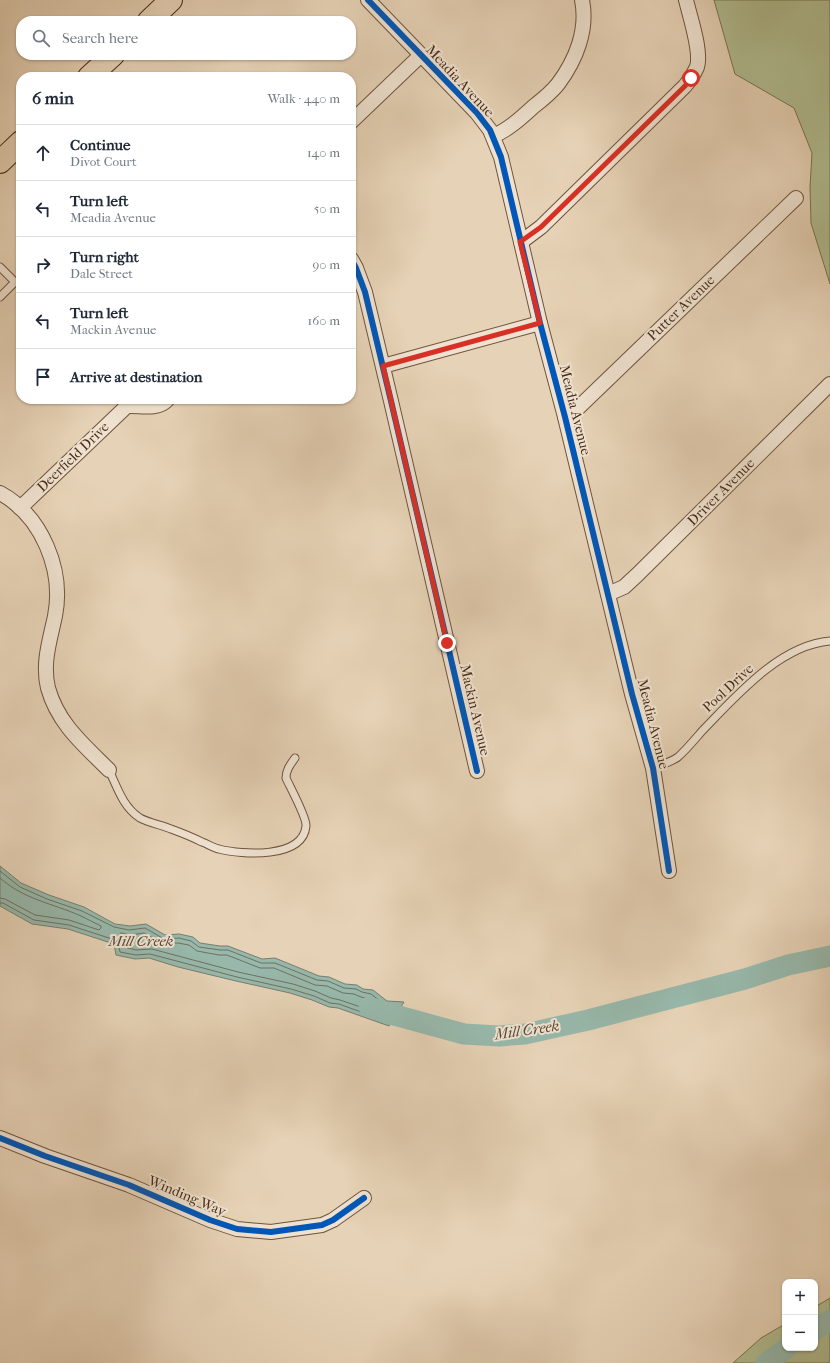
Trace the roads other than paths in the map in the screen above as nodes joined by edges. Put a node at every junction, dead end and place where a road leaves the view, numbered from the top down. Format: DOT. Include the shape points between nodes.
graph roads {
  1 [pos="171,0"];
  2 [pos="368,0"];
  3 [pos="582,0"];
  4 [pos="686,0"];
  5 [pos="154,16"];
  6 [pos="420,56"];
  7 [pos="108,60"];
  8 [pos="95,72"];
  9 [pos="356,117"];
  10 [pos="493,136"];
  11 [pos="16,147"];
  12 [pos="0,162"];
  13 [pos="796,198"];
  14 [pos="520,242"];
  15 [pos="0,267"];
  16 [pos="356,268"];
  17 [pos="0,297"];
  18 [pos="540,323"];
  19 [pos="383,366"];
  20 [pos="830,384"];
  21 [pos="127,404"];
  22 [pos="133,404"];
  23 [pos="162,404"];
  24 [pos="565,417"];
  25 [pos="0,493"];
  26 [pos="20,508"];
  27 [pos="608,594"];
  28 [pos="830,641"];
  29 [pos="295,758"];
  30 [pos="653,768"];
  31 [pos="109,770"];
  32 [pos="477,771"];
  33 [pos="669,871"];
  34 [pos="0,1138"];
  35 [pos="364,1198"];
  1 -- 5 [label="highway"];
  2 -- 6 [label="street, Meadia Avenue"];
  3 -- 10 [label="street" via="584,15 580,45 558,84 527,113"];
  4 -- 14 [label="street" via="697,48 697,67 691,78 541,227"];
  6 -- 9 [label="street"];
  6 -- 10 [label="street, Meadia Avenue" via="476,113"];
  7 -- 8 [label="highway"];
  10 -- 14 [label="street, Meadia Avenue" via="501,157"];
  11 -- 12 [label="highway"];
  13 -- 24 [label="street, Putter Avenue" via="579,407"];
  14 -- 18 [label="street, Meadia Avenue"];
  15 -- 17 [label="lane" via="15,282"];
  16 -- 19 [label="street, Mackin Avenue" via="365,292"];
  18 -- 19 [label="street"];
  18 -- 24 [label="street, Meadia Avenue"];
  19 -- 32 [label="street, Mackin Avenue"];
  20 -- 27 [label="street, Driver Avenue" via="637,575 624,587"];
  21 -- 26 [label="street, Deerfield Drive"];
  22 -- 23 [label="street, Deerfield Drive" via="151,407"];
  24 -- 27 [label="street, Meadia Avenue"];
  25 -- 26 [label="street"];
  26 -- 31 [label="street" via="42,538 55,577 55,615 46,651 48,687 53,702 71,732"];
  27 -- 30 [label="street, Meadia Avenue"];
  28 -- 30 [label="lane, Pool Drive" via="807,646 782,658 744,689 677,757"];
  29 -- 31 [label="lane" via="288,767 286,778 307,824 304,835 297,843 279,851 256,853 217,849 170,828 141,819 123,800"];
  30 -- 33 [label="street, Meadia Avenue"];
  34 -- 35 [label="street, Winding Way" via="129,1185 237,1229 271,1232 322,1225"];
}
